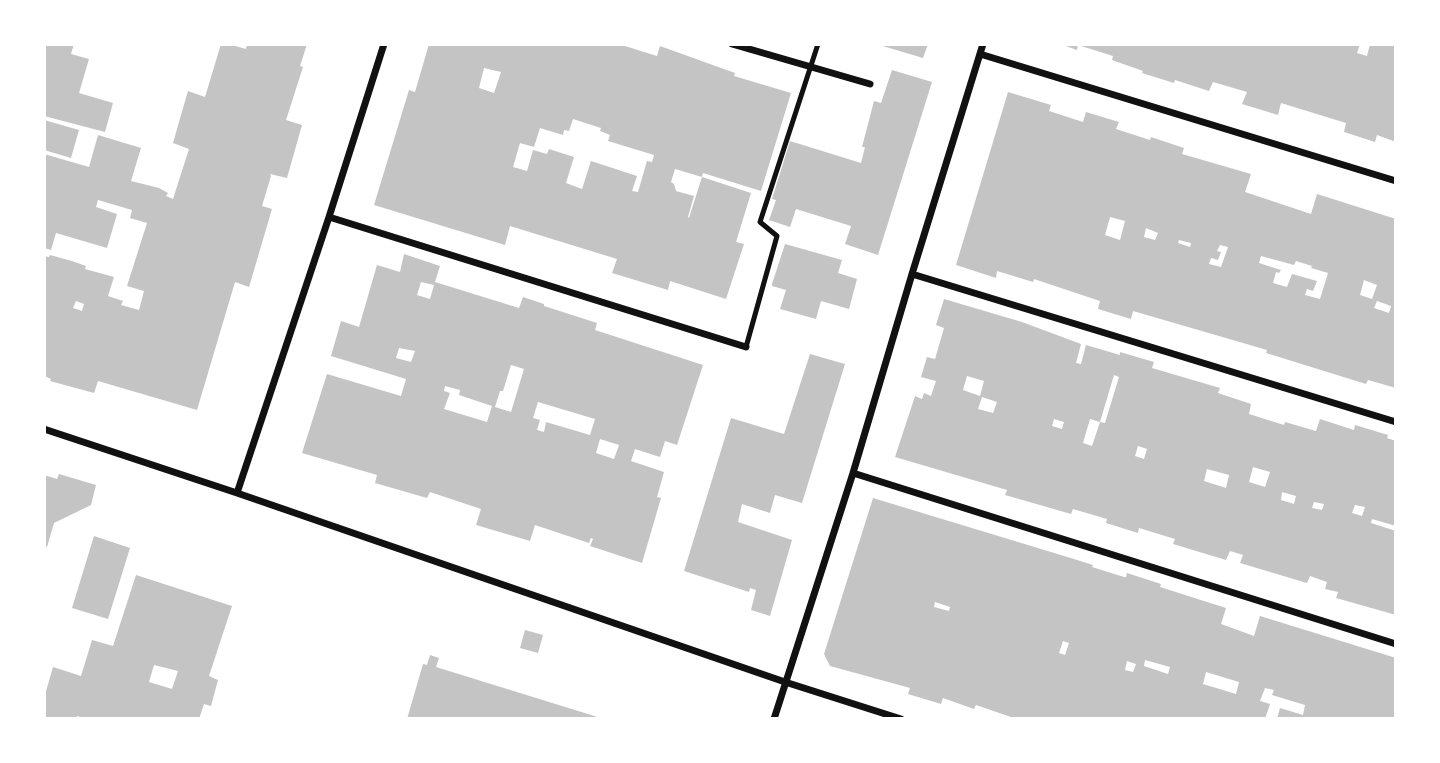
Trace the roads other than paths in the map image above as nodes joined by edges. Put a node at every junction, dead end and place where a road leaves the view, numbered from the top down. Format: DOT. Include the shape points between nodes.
graph roads {
  1 [pos="384,44"];
  2 [pos="732,44"];
  3 [pos="818,44"];
  4 [pos="983,44"];
  5 [pos="980,54"];
  6 [pos="810,67"];
  7 [pos="870,84"];
  8 [pos="1396,181"];
  9 [pos="329,217"];
  10 [pos="912,274"];
  11 [pos="746,347"];
  12 [pos="1396,422"];
  13 [pos="44,429"];
  14 [pos="853,473"];
  15 [pos="237,493"];
  16 [pos="1396,644"];
  17 [pos="785,682"];
  18 [pos="774,719"];
  19 [pos="901,719"];
  1 -- 9 [label="street"];
  2 -- 6 [label="street"];
  3 -- 6 [label="lane"];
  4 -- 5 [label="street"];
  5 -- 8 [label="street"];
  5 -- 10 [label="street"];
  6 -- 7 [label="street"];
  6 -- 11 [label="lane" via="760,222 777,236"];
  9 -- 11 [label="street"];
  9 -- 15 [label="street"];
  10 -- 12 [label="street"];
  10 -- 14 [label="street"];
  13 -- 15 [label="street"];
  14 -- 16 [label="street"];
  14 -- 17 [label="street"];
  15 -- 17 [label="street"];
  17 -- 18 [label="street"];
  17 -- 19 [label="street"];
}
